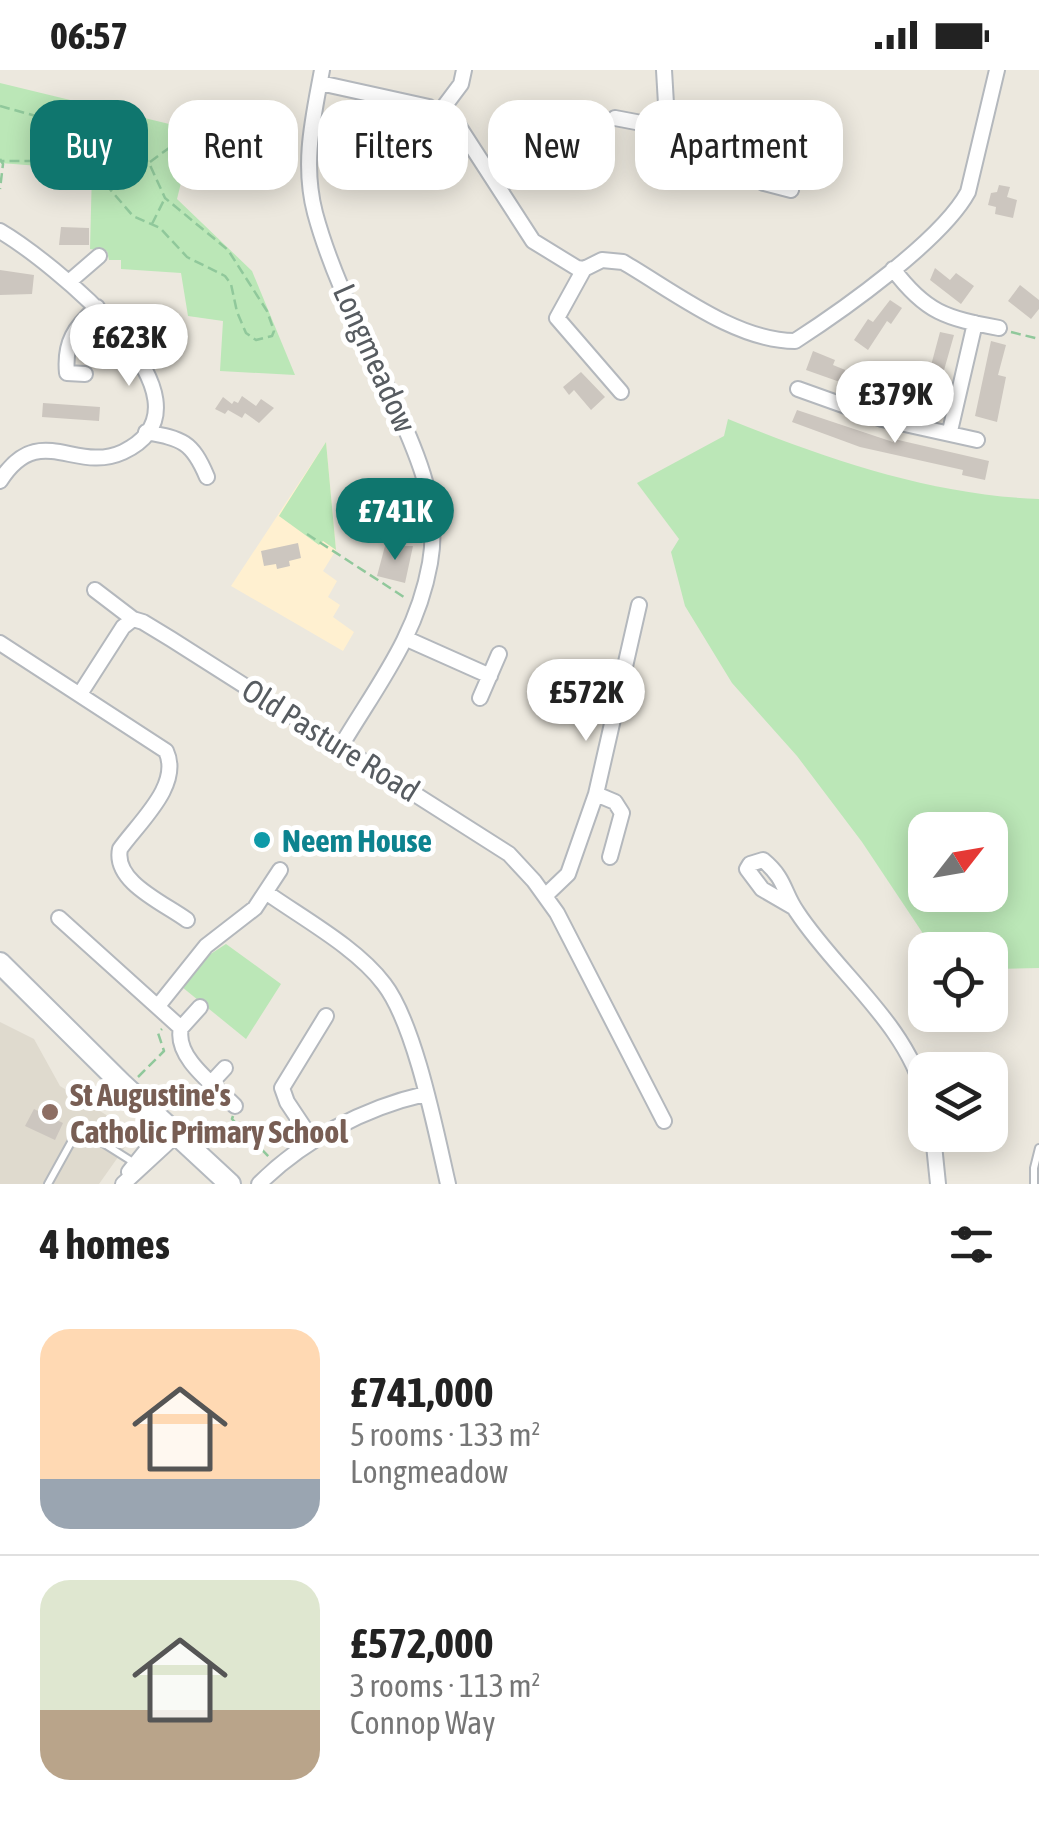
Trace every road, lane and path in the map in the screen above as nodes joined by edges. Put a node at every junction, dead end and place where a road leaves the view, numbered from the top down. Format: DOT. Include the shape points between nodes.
graph roads {
  1 [pos="464,70"];
  2 [pos="664,70"];
  3 [pos="997,70"];
  4 [pos="321,77"];
  5 [pos="399,100"];
  6 [pos="449,100"];
  7 [pos="666,100"];
  8 [pos="0,106"];
  9 [pos="30,114"];
  10 [pos="615,118"];
  11 [pos="635,122"];
  12 [pos="468,141"];
  13 [pos="168,149"];
  14 [pos="1,160"];
  15 [pos="30,161"];
  16 [pos="149,163"];
  17 [pos="0,189"];
  18 [pos="112,190"];
  19 [pos="164,198"];
  20 [pos="151,225"];
  21 [pos="0,231"];
  22 [pos="99,256"];
  23 [pos="584,269"];
  24 [pos="893,269"];
  25 [pos="70,281"];
  26 [pos="97,307"];
  27 [pos="976,324"];
  28 [pos="999,328"];
  29 [pos="1039,339"];
  30 [pos="85,374"];
  31 [pos="798,388"];
  32 [pos="621,392"];
  33 [pos="950,431"];
  34 [pos="146,432"];
  35 [pos="977,440"];
  36 [pos="207,477"];
  37 [pos="0,481"];
  38 [pos="307,534"];
  39 [pos="95,590"];
  40 [pos="413,603"];
  41 [pos="639,605"];
  42 [pos="133,620"];
  43 [pos="408,639"];
  44 [pos="0,644"];
  45 [pos="500,654"];
  46 [pos="490,676"];
  47 [pos="80,694"];
  48 [pos="480,698"];
  49 [pos="340,746"];
  50 [pos="596,794"];
  51 [pos="610,858"];
  52 [pos="280,870"];
  53 [pos="267,893"];
  54 [pos="546,896"];
  55 [pos="793,907"];
  56 [pos="59,918"];
  57 [pos="188,920"];
  58 [pos="0,963"];
  59 [pos="158,1006"];
  60 [pos="200,1007"];
  61 [pos="326,1016"];
  62 [pos="174,1026"];
  63 [pos="908,1058"];
  64 [pos="225,1068"];
  65 [pos="128,1072"];
  66 [pos="212,1082"];
  67 [pos="425,1094"];
  68 [pos="235,1106"];
  69 [pos="664,1121"];
  70 [pos="171,1131"];
  71 [pos="314,1141"];
  72 [pos="1039,1148"];
  73 [pos="935,1152"];
  74 [pos="134,1162"];
  75 [pos="278,1166"];
  76 [pos="124,1183"];
  77 [pos="48,1184"];
  78 [pos="230,1184"];
  79 [pos="259,1184"];
  80 [pos="448,1184"];
  81 [pos="938,1184"];
  82 [pos="1034,1184"];
  1 -- 6 [label="street"];
  2 -- 7 [label="street"];
  3 -- 24 [label="street" via="960,208"];
  4 -- 5 [label="street"];
  4 -- 43 [label="street, Longmeadow" via="309,138 315,212 430,494 430,564"];
  8 -- 9 [label="path"];
  10 -- 11 [label="street"];
  12 -- 23 [label="street" via="533,241"];
  13 -- 16 [label="path"];
  14 -- 15 [label="path"];
  14 -- 17 [label="path"];
  16 -- 19 [label="path"];
  18 -- 20 [label="path"];
  19 -- 20 [label="path"];
  19 -- 20 [label="path" via="228,250 267,312 272,336 256,340 246,333 225,276 187,257"];
  21 -- 25 [label="street"];
  22 -- 25 [label="street"];
  23 -- 24 [label="street" via="602,260 623,262 738,329 778,341 795,341"];
  23 -- 32 [label="street" via="558,318"];
  24 -- 27 [label="street" via="922,303"];
  25 -- 26 [label="street"];
  26 -- 30 [label="street" via="72,333 66,354 67,373"];
  26 -- 34 [label="street" via="147,376 153,410"];
  27 -- 28 [label="street"];
  27 -- 33 [label="street"];
  28 -- 29 [label="path"];
  31 -- 33 [label="street" via="882,419"];
  33 -- 35 [label="street"];
  34 -- 36 [label="street" via="196,450"];
  34 -- 37 [label="street" via="125,451 103,458 38,450"];
  38 -- 40 [label="path"];
  39 -- 42 [label="street, Old Pasture Road"];
  41 -- 50 [label="street"];
  42 -- 47 [label="street"];
  42 -- 49 [label="street, Old Pasture Road"];
  43 -- 46 [label="street"];
  43 -- 49 [label="street, Longmeadow"];
  44 -- 47 [label="street"];
  45 -- 46 [label="street"];
  46 -- 48 [label="street"];
  47 -- 57 [label="street" via="169,755 169,782 118,858 126,876"];
  49 -- 54 [label="street, Old Pasture Road" via="495,842"];
  50 -- 51 [label="street" via="622,812"];
  50 -- 54 [label="street" via="568,874"];
  52 -- 53 [label="street"];
  53 -- 59 [label="street" via="206,946"];
  53 -- 67 [label="street" via="384,984 407,1028"];
  54 -- 69 [label="street, Old Pasture Road"];
  55 -- 63 [label="street"];
  56 -- 59 [label="street"];
  58 -- 70 [label="main road"];
  59 -- 62 [label="street"];
  60 -- 62 [label="street"];
  61 -- 71 [label="street" via="282,1088"];
  62 -- 65 [label="path" via="158,1034 164,1051 136,1079"];
  62 -- 66 [label="street" via="185,1052"];
  64 -- 66 [label="street"];
  66 -- 68 [label="street"];
  67 -- 71 [label="street" via="379,1107"];
  67 -- 80 [label="street"];
  68 -- 75 [label="path" via="232,1119"];
  70 -- 74 [label="street"];
  70 -- 76 [label="street"];
  70 -- 78 [label="main road"];
  71 -- 75 [label="street"];
  72 -- 82 [label="lane"];
  73 -- 81 [label="street"];
  74 -- 76 [label="street"];
  74 -- 77 [label="lane" via="79,1128"];
  75 -- 79 [label="street"];
}
